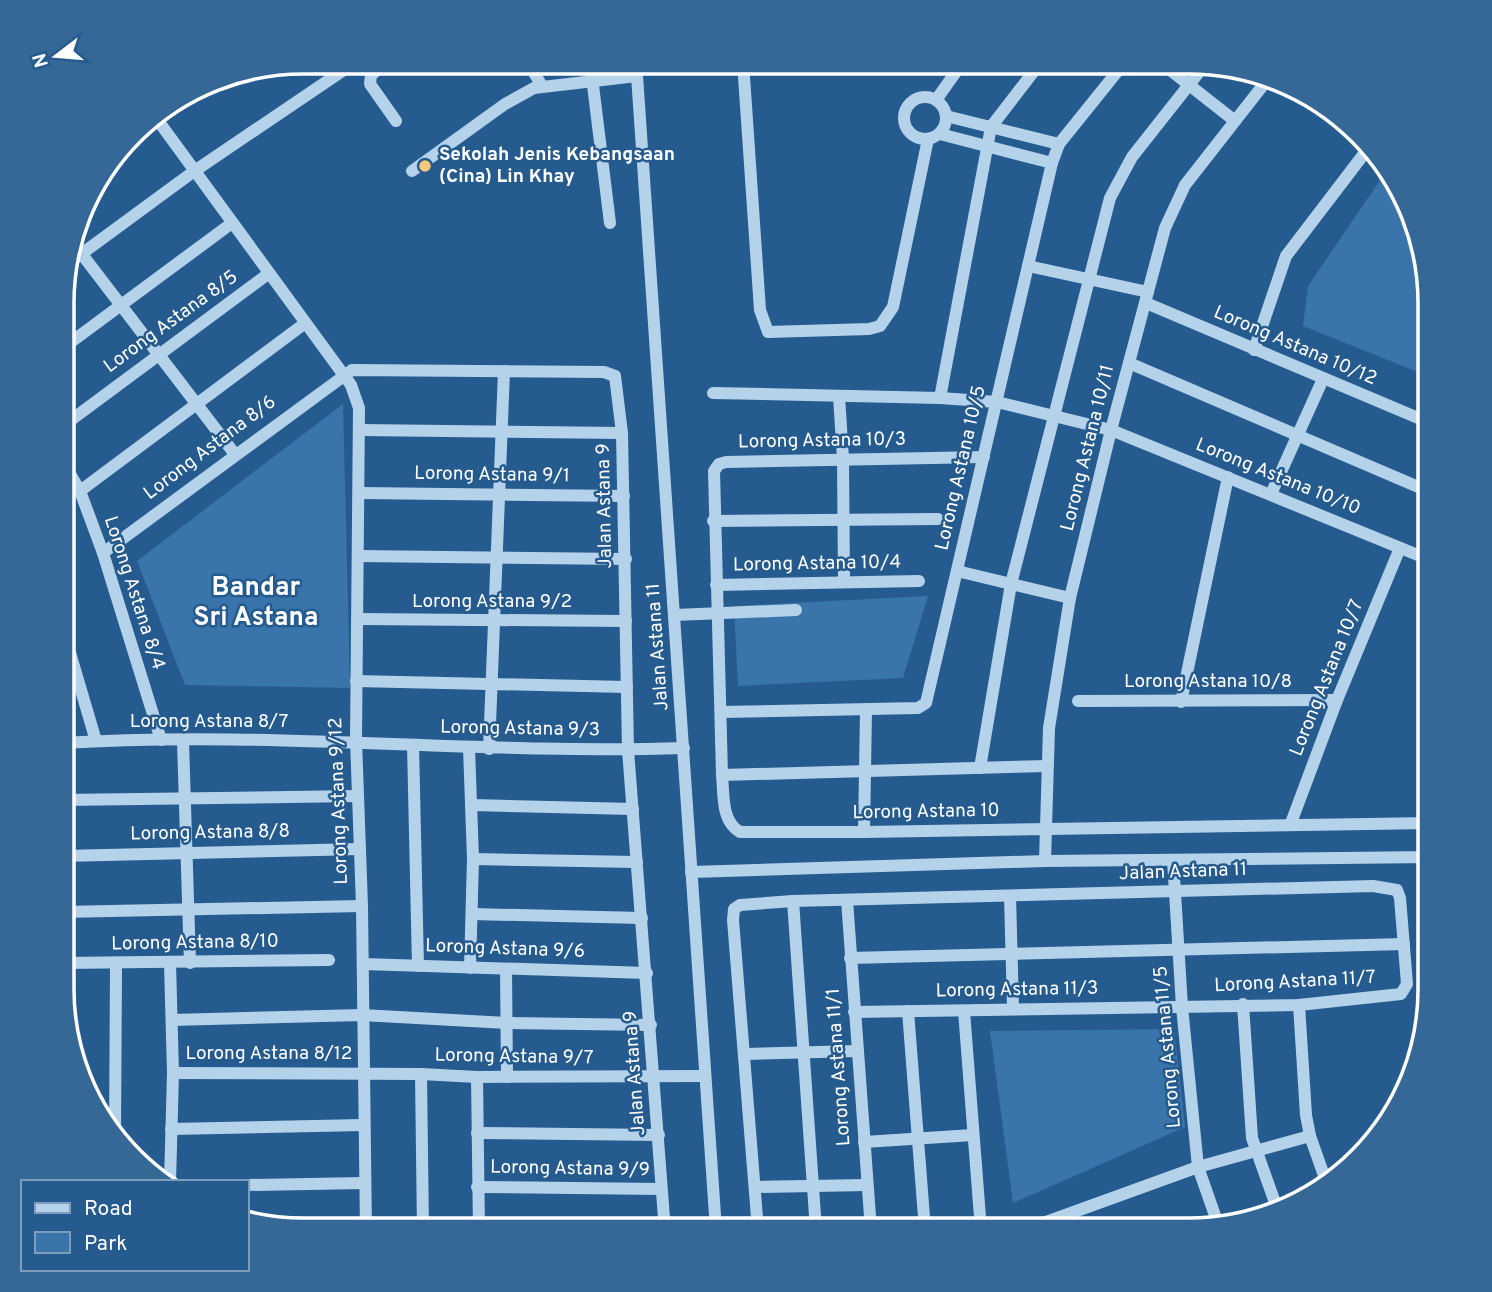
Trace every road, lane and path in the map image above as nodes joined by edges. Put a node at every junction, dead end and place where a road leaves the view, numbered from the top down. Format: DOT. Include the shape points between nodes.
graph roads {
  1 [pos="339,74"];
  2 [pos="372,74"];
  3 [pos="535,74"];
  4 [pos="591,74"];
  5 [pos="744,74"];
  6 [pos="954,74"];
  7 [pos="1032,74"];
  8 [pos="1115,74"];
  9 [pos="1175,74"];
  10 [pos="1198,74"];
  11 [pos="638,76"];
  12 [pos="592,81"];
  13 [pos="542,86"];
  14 [pos="1190,86"];
  15 [pos="1262,86"];
  16 [pos="936,100"];
  17 [pos="946,116"];
  18 [pos="396,121"];
  19 [pos="1234,121"];
  20 [pos="160,124"];
  21 [pos="991,127"];
  22 [pos="934,136"];
  23 [pos="1059,144"];
  24 [pos="986,146"];
  25 [pos="1363,154"];
  26 [pos="1052,163"];
  27 [pos="412,171"];
  28 [pos="193,172"];
  29 [pos="232,223"];
  30 [pos="610,223"];
  31 [pos="81,253"];
  32 [pos="79,255"];
  33 [pos="1028,266"];
  34 [pos="268,274"];
  35 [pos="1091,278"];
  36 [pos="1147,298"];
  37 [pos="120,307"];
  38 [pos="304,324"];
  39 [pos="74,340"];
  40 [pos="1254,350"];
  41 [pos="158,354"];
  42 [pos="1129,363"];
  43 [pos="504,371"];
  44 [pos="342,375"];
  45 [pos="1323,379"];
  46 [pos="713,393"];
  47 [pos="839,396"];
  48 [pos="940,398"];
  49 [pos="997,402"];
  50 [pos="197,405"];
  51 [pos="1056,416"];
  52 [pos="74,418"];
  53 [pos="1418,418"];
  54 [pos="360,430"];
  55 [pos="503,430"];
  56 [pos="1111,430"];
  57 [pos="622,433"];
  58 [pos="1299,437"];
  59 [pos="234,453"];
  60 [pos="984,457"];
  61 [pos="843,459"];
  62 [pos="1228,477"];
  63 [pos="74,481"];
  64 [pos="1418,487"];
  65 [pos="80,491"];
  66 [pos="360,493"];
  67 [pos="499,494"];
  68 [pos="1271,494"];
  69 [pos="624,496"];
  70 [pos="938,519"];
  71 [pos="713,520"];
  72 [pos="844,520"];
  73 [pos="1400,548"];
  74 [pos="103,553"];
  75 [pos="359,556"];
  76 [pos="1418,556"];
  77 [pos="495,557"];
  78 [pos="626,559"];
  79 [pos="957,571"];
  80 [pos="844,580"];
  81 [pos="919,581"];
  82 [pos="1011,584"];
  83 [pos="716,585"];
  84 [pos="1070,598"];
  85 [pos="796,610"];
  86 [pos="715,614"];
  87 [pos="675,615"];
  88 [pos="358,619"];
  89 [pos="626,621"];
  90 [pos="493,622"];
  91 [pos="74,666"];
  92 [pos="356,681"];
  93 [pos="490,686"];
  94 [pos="627,687"];
  95 [pos="1337,700"];
  96 [pos="1078,701"];
  97 [pos="1181,702"];
  98 [pos="866,710"];
  99 [pos="721,712"];
  100 [pos="161,740"];
  101 [pos="355,740"];
  102 [pos="96,741"];
  103 [pos="183,741"];
  104 [pos="74,742"];
  105 [pos="413,745"];
  106 [pos="469,748"];
  107 [pos="684,748"];
  108 [pos="489,749"];
  109 [pos="628,750"];
  110 [pos="1047,766"];
  111 [pos="980,768"];
  112 [pos="865,772"];
  113 [pos="722,775"];
  114 [pos="358,796"];
  115 [pos="186,799"];
  116 [pos="74,800"];
  117 [pos="471,805"];
  118 [pos="633,809"];
  119 [pos="1418,819"];
  120 [pos="1291,823"];
  121 [pos="1046,830"];
  122 [pos="864,832"];
  123 [pos="360,849"];
  124 [pos="187,854"];
  125 [pos="74,856"];
  126 [pos="1418,857"];
  127 [pos="473,859"];
  128 [pos="1173,860"];
  129 [pos="1045,861"];
  130 [pos="637,862"];
  131 [pos="691,872"];
  132 [pos="1174,891"];
  133 [pos="1010,896"];
  134 [pos="847,900"];
  135 [pos="793,901"];
  136 [pos="362,906"];
  137 [pos="188,908"];
  138 [pos="74,912"];
  139 [pos="472,914"];
  140 [pos="642,918"];
  141 [pos="1404,944"];
  142 [pos="1178,950"];
  143 [pos="1010,954"];
  144 [pos="850,958"];
  145 [pos="329,960"];
  146 [pos="74,963"];
  147 [pos="190,963"];
  148 [pos="170,964"];
  149 [pos="363,964"];
  150 [pos="116,965"];
  151 [pos="418,966"];
  152 [pos="470,968"];
  153 [pos="506,969"];
  154 [pos="647,973"];
  155 [pos="1243,1004"];
  156 [pos="1298,1004"];
  157 [pos="1182,1007"];
  158 [pos="1013,1008"];
  159 [pos="908,1011"];
  160 [pos="964,1011"];
  161 [pos="854,1012"];
  162 [pos="362,1015"];
  163 [pos="172,1020"];
  164 [pos="507,1023"];
  165 [pos="651,1025"];
  166 [pos="857,1051"];
  167 [pos="806,1052"];
  168 [pos="746,1054"];
  169 [pos="173,1073"];
  170 [pos="365,1074"];
  171 [pos="421,1074"];
  172 [pos="704,1076"];
  173 [pos="477,1077"];
  174 [pos="507,1077"];
  175 [pos="655,1078"];
  176 [pos="115,1120"];
  177 [pos="364,1125"];
  178 [pos="171,1129"];
  179 [pos="477,1133"];
  180 [pos="659,1135"];
  181 [pos="973,1135"];
  182 [pos="1310,1136"];
  183 [pos="919,1139"];
  184 [pos="864,1142"];
  185 [pos="1255,1151"];
  186 [pos="1198,1167"];
  187 [pos="1324,1175"];
  188 [pos="170,1176"];
  189 [pos="364,1183"];
  190 [pos="248,1185"];
  191 [pos="867,1185"];
  192 [pos="477,1187"];
  193 [pos="755,1187"];
  194 [pos="814,1187"];
  195 [pos="661,1189"];
  196 [pos="1275,1202"];
  197 [pos="1215,1216"];
  198 [pos="365,1218"];
  199 [pos="423,1218"];
  200 [pos="478,1218"];
  201 [pos="664,1218"];
  202 [pos="715,1218"];
  203 [pos="757,1218"];
  204 [pos="815,1218"];
  205 [pos="870,1218"];
  206 [pos="924,1218"];
  207 [pos="980,1218"];
  208 [pos="1060,1218"];
  1 -- 28 [label="street"];
  2 -- 18 [label="street" via="370,84"];
  3 -- 13 [label="street"];
  4 -- 12 [label="street"];
  5 -- 22 [label="street" via="760,310 768,332 869,329 886,319 893,307"];
  6 -- 16 [label="street"];
  7 -- 21 [label="street"];
  8 -- 23 [label="street, Lorong Astana 10/5"];
  9 -- 14 [label="street"];
  10 -- 14 [label="street"];
  11 -- 12 [label="street"];
  11 -- 87 [label="street, Jalan Astana 11"];
  12 -- 13 [label="street"];
  12 -- 30 [label="street"];
  13 -- 27 [label="street" via="505,104"];
  14 -- 19 [label="street"];
  14 -- 35 [label="street" via="1120,175"];
  15 -- 19 [label="street, Lorong Astana 10/11"];
  16 -- 17 [label="street"];
  16 -- 22 [label="street" via="917,99 905,114 910,132"];
  17 -- 21 [label="street"];
  17 -- 22 [label="street"];
  19 -- 36 [label="street, Lorong Astana 10/11" via="1174,202"];
  20 -- 28 [label="street"];
  21 -- 23 [label="street"];
  21 -- 24 [label="street"];
  22 -- 24 [label="street"];
  23 -- 26 [label="street, Lorong Astana 10/5"];
  24 -- 26 [label="street"];
  24 -- 48 [label="street"];
  25 -- 40 [label="street" via="1286,256"];
  26 -- 33 [label="street, Lorong Astana 10/5"];
  28 -- 29 [label="street"];
  28 -- 31 [label="street"];
  29 -- 34 [label="street"];
  29 -- 37 [label="street"];
  31 -- 32 [label="street"];
  31 -- 37 [label="street"];
  33 -- 35 [label="street, Lorong Astana 10/12"];
  33 -- 49 [label="street, Lorong Astana 10/5"];
  34 -- 38 [label="street"];
  34 -- 41 [label="street, Lorong Astana 8/5"];
  35 -- 36 [label="street, Lorong Astana 10/12"];
  35 -- 51 [label="street"];
  36 -- 40 [label="street, Lorong Astana 10/12"];
  36 -- 42 [label="street, Lorong Astana 10/11"];
  37 -- 39 [label="street"];
  37 -- 41 [label="street"];
  38 -- 44 [label="street"];
  38 -- 50 [label="street"];
  40 -- 45 [label="street, Lorong Astana 10/12"];
  41 -- 50 [label="street"];
  41 -- 52 [label="street, Lorong Astana 8/5"];
  42 -- 56 [label="street, Lorong Astana 10/11"];
  42 -- 58 [label="street"];
  43 -- 44 [label="street, Jalan Astana 9" via="362,368"];
  43 -- 55 [label="street"];
  43 -- 57 [label="street, Jalan Astana 9" via="604,372 615,376"];
  44 -- 54 [label="street, Lorong Astana 9/12" via="356,396"];
  44 -- 59 [label="street, Lorong Astana 8/6"];
  45 -- 53 [label="street, Lorong Astana 10/12"];
  45 -- 58 [label="street"];
  46 -- 47 [label="street, Lorong Astana 10/10"];
  47 -- 48 [label="street, Lorong Astana 10/10"];
  47 -- 61 [label="street"];
  48 -- 49 [label="street, Lorong Astana 10/10"];
  49 -- 51 [label="street, Lorong Astana 10/10"];
  49 -- 60 [label="street, Lorong Astana 10/5"];
  50 -- 59 [label="street"];
  50 -- 65 [label="street"];
  51 -- 56 [label="street, Lorong Astana 10/10"];
  51 -- 82 [label="street"];
  54 -- 55 [label="street"];
  54 -- 66 [label="street, Lorong Astana 9/12"];
  55 -- 57 [label="street"];
  55 -- 67 [label="street"];
  56 -- 62 [label="street, Lorong Astana 10/10"];
  56 -- 84 [label="street, Lorong Astana 10/11"];
  57 -- 69 [label="street, Jalan Astana 9"];
  58 -- 64 [label="street"];
  58 -- 68 [label="street"];
  59 -- 74 [label="street, Lorong Astana 8/6"];
  60 -- 61 [label="street, Lorong Astana 10/3"];
  60 -- 79 [label="street, Lorong Astana 10/5"];
  61 -- 71 [label="street, Lorong Astana 10/3" via="719,464 714,471"];
  61 -- 72 [label="street"];
  62 -- 68 [label="street, Lorong Astana 10/10"];
  62 -- 97 [label="street"];
  63 -- 65 [label="street, Lorong Astana 8/4"];
  65 -- 74 [label="street, Lorong Astana 8/4"];
  66 -- 67 [label="street, Lorong Astana 9/1"];
  66 -- 75 [label="street, Lorong Astana 9/12"];
  67 -- 69 [label="street, Lorong Astana 9/1"];
  67 -- 77 [label="street"];
  68 -- 73 [label="street, Lorong Astana 10/10"];
  69 -- 78 [label="street, Jalan Astana 9"];
  70 -- 72 [label="street"];
  71 -- 72 [label="street"];
  71 -- 83 [label="street, Lorong Astana 10"];
  72 -- 80 [label="street"];
  73 -- 76 [label="street, Lorong Astana 10/10"];
  73 -- 95 [label="street, Lorong Astana 10/7"];
  74 -- 100 [label="street, Lorong Astana 8/4"];
  75 -- 77 [label="street"];
  75 -- 88 [label="street, Lorong Astana 9/12"];
  77 -- 78 [label="street"];
  77 -- 90 [label="street"];
  78 -- 89 [label="street, Jalan Astana 9"];
  79 -- 82 [label="street"];
  79 -- 98 [label="street, Lorong Astana 10/5" via="926,703 918,708"];
  80 -- 81 [label="street, Lorong Astana 10/4"];
  80 -- 83 [label="street, Lorong Astana 10/4"];
  82 -- 84 [label="street"];
  82 -- 111 [label="street"];
  83 -- 86 [label="street, Lorong Astana 10"];
  84 -- 110 [label="street, Lorong Astana 10/11"];
  85 -- 86 [label="street"];
  86 -- 87 [label="street"];
  86 -- 99 [label="street, Lorong Astana 10"];
  87 -- 107 [label="street, Jalan Astana 11"];
  88 -- 90 [label="street, Lorong Astana 9/2"];
  88 -- 92 [label="street, Lorong Astana 9/12"];
  89 -- 90 [label="street, Lorong Astana 9/2"];
  89 -- 94 [label="street, Jalan Astana 9"];
  90 -- 93 [label="street"];
  91 -- 102 [label="street"];
  92 -- 93 [label="street"];
  92 -- 101 [label="street, Lorong Astana 9/12"];
  93 -- 94 [label="street"];
  93 -- 108 [label="street"];
  94 -- 109 [label="street, Jalan Astana 9"];
  95 -- 97 [label="street, Lorong Astana 10/8"];
  95 -- 120 [label="street, Lorong Astana 10/7"];
  96 -- 97 [label="street, Lorong Astana 10/8"];
  98 -- 99 [label="street, Lorong Astana 10/5"];
  98 -- 112 [label="street"];
  99 -- 113 [label="street, Lorong Astana 10"];
  100 -- 102 [label="street, Lorong Astana 8/7"];
  100 -- 103 [label="street, Lorong Astana 8/7"];
  101 -- 103 [label="street, Lorong Astana 8/7"];
  101 -- 105 [label="street, Lorong Astana 9/3"];
  101 -- 114 [label="street, Lorong Astana 9/12"];
  102 -- 104 [label="street, Lorong Astana 8/7"];
  103 -- 115 [label="street"];
  105 -- 106 [label="street, Lorong Astana 9/3"];
  105 -- 151 [label="street"];
  106 -- 108 [label="street, Lorong Astana 9/3"];
  106 -- 117 [label="street"];
  107 -- 109 [label="street, Lorong Astana 9/3"];
  107 -- 131 [label="street, Jalan Astana 11"];
  108 -- 109 [label="street, Lorong Astana 9/3"];
  109 -- 118 [label="street, Jalan Astana 9"];
  110 -- 111 [label="street"];
  110 -- 121 [label="street, Lorong Astana 10/11"];
  111 -- 112 [label="street"];
  112 -- 113 [label="street"];
  112 -- 122 [label="street"];
  113 -- 122 [label="street, Lorong Astana 10" via="726,814 740,832"];
  114 -- 115 [label="street"];
  114 -- 123 [label="street, Lorong Astana 9/12"];
  115 -- 116 [label="street"];
  115 -- 124 [label="street"];
  117 -- 118 [label="street"];
  117 -- 127 [label="street"];
  118 -- 130 [label="street, Jalan Astana 9"];
  119 -- 120 [label="street, Lorong Astana 10"];
  120 -- 121 [label="street, Lorong Astana 10"];
  121 -- 122 [label="street, Lorong Astana 10"];
  121 -- 129 [label="street, Lorong Astana 10/11"];
  123 -- 124 [label="street, Lorong Astana 8/8"];
  123 -- 136 [label="street, Lorong Astana 9/12"];
  124 -- 125 [label="street, Lorong Astana 8/8"];
  124 -- 137 [label="street"];
  126 -- 128 [label="street"];
  127 -- 130 [label="street"];
  127 -- 139 [label="street"];
  128 -- 129 [label="street"];
  128 -- 132 [label="street, Lorong Astana 11/5"];
  129 -- 131 [label="street"];
  130 -- 140 [label="street, Jalan Astana 9"];
  131 -- 172 [label="street, Jalan Astana 11"];
  132 -- 133 [label="street, Jalan Astana 11"];
  132 -- 141 [label="street, Jalan Astana 11" via="1390,886 1401,898"];
  132 -- 142 [label="street, Lorong Astana 11/5"];
  133 -- 134 [label="street, Jalan Astana 11"];
  133 -- 143 [label="street"];
  134 -- 135 [label="street, Jalan Astana 11"];
  134 -- 144 [label="street, Lorong Astana 11/1"];
  135 -- 167 [label="street"];
  135 -- 168 [label="street, Jalan Astana 11" via="748,902 734,909"];
  136 -- 137 [label="street"];
  136 -- 149 [label="street, Lorong Astana 9/12"];
  137 -- 138 [label="street"];
  137 -- 147 [label="street"];
  139 -- 140 [label="street"];
  139 -- 152 [label="street"];
  140 -- 154 [label="street, Jalan Astana 9"];
  141 -- 142 [label="street"];
  141 -- 156 [label="street, Lorong Astana 11/7" via="1407,984 1401,994"];
  142 -- 143 [label="street"];
  142 -- 157 [label="street, Lorong Astana 11/5"];
  143 -- 144 [label="street"];
  143 -- 158 [label="street"];
  144 -- 161 [label="street, Lorong Astana 11/1"];
  145 -- 147 [label="street, Lorong Astana 8/10"];
  146 -- 150 [label="street, Lorong Astana 8/10"];
  147 -- 148 [label="street, Lorong Astana 8/10"];
  148 -- 150 [label="street, Lorong Astana 8/10"];
  148 -- 163 [label="street"];
  149 -- 151 [label="street, Lorong Astana 9/6"];
  149 -- 162 [label="street, Lorong Astana 9/12"];
  150 -- 176 [label="street"];
  151 -- 152 [label="street, Lorong Astana 9/6"];
  152 -- 153 [label="street, Lorong Astana 9/6"];
  153 -- 154 [label="street, Lorong Astana 9/6"];
  153 -- 164 [label="street"];
  154 -- 165 [label="street, Jalan Astana 9"];
  155 -- 156 [label="street, Lorong Astana 11/7"];
  155 -- 157 [label="street, Lorong Astana 11/7"];
  155 -- 185 [label="street"];
  156 -- 182 [label="street"];
  157 -- 158 [label="street, Lorong Astana 11/3"];
  157 -- 186 [label="street, Lorong Astana 11/5"];
  158 -- 160 [label="street, Lorong Astana 11/3"];
  159 -- 160 [label="street, Lorong Astana 11/3"];
  159 -- 161 [label="street, Lorong Astana 11/3"];
  159 -- 183 [label="street"];
  160 -- 181 [label="street"];
  161 -- 166 [label="street, Lorong Astana 11/1"];
  162 -- 163 [label="street"];
  162 -- 164 [label="street"];
  162 -- 170 [label="street, Lorong Astana 9/12"];
  163 -- 169 [label="street"];
  164 -- 165 [label="street"];
  164 -- 174 [label="street"];
  165 -- 175 [label="street, Jalan Astana 9"];
  166 -- 167 [label="street"];
  166 -- 184 [label="street, Lorong Astana 11/1"];
  167 -- 168 [label="street"];
  167 -- 194 [label="street"];
  168 -- 193 [label="street, Jalan Astana 11"];
  169 -- 170 [label="street, Lorong Astana 8/12"];
  169 -- 178 [label="street"];
  170 -- 171 [label="street, Lorong Astana 9/7"];
  170 -- 177 [label="street, Lorong Astana 9/12"];
  171 -- 173 [label="street, Lorong Astana 9/7"];
  171 -- 199 [label="street"];
  172 -- 175 [label="street, Lorong Astana 9/7"];
  172 -- 202 [label="street, Jalan Astana 11"];
  173 -- 174 [label="street, Lorong Astana 9/7"];
  173 -- 179 [label="street"];
  174 -- 175 [label="street, Lorong Astana 9/7"];
  175 -- 180 [label="street, Jalan Astana 9"];
  177 -- 178 [label="street"];
  177 -- 189 [label="street, Lorong Astana 9/12"];
  178 -- 188 [label="street"];
  179 -- 180 [label="street"];
  179 -- 192 [label="street"];
  180 -- 195 [label="street, Jalan Astana 9"];
  181 -- 183 [label="street"];
  181 -- 207 [label="street"];
  182 -- 185 [label="street"];
  182 -- 187 [label="street"];
  183 -- 184 [label="street"];
  183 -- 206 [label="street"];
  184 -- 191 [label="street, Lorong Astana 11/1"];
  185 -- 186 [label="street"];
  185 -- 196 [label="street"];
  186 -- 197 [label="street, Lorong Astana 11/5"];
  186 -- 208 [label="street"];
  189 -- 190 [label="street"];
  189 -- 198 [label="street, Lorong Astana 9/12"];
  191 -- 194 [label="street"];
  191 -- 205 [label="street, Lorong Astana 11/1"];
  192 -- 195 [label="street, Lorong Astana 9/9"];
  192 -- 200 [label="street"];
  193 -- 194 [label="street"];
  193 -- 203 [label="street, Jalan Astana 11"];
  194 -- 204 [label="street"];
  195 -- 201 [label="street, Jalan Astana 9"];
}
